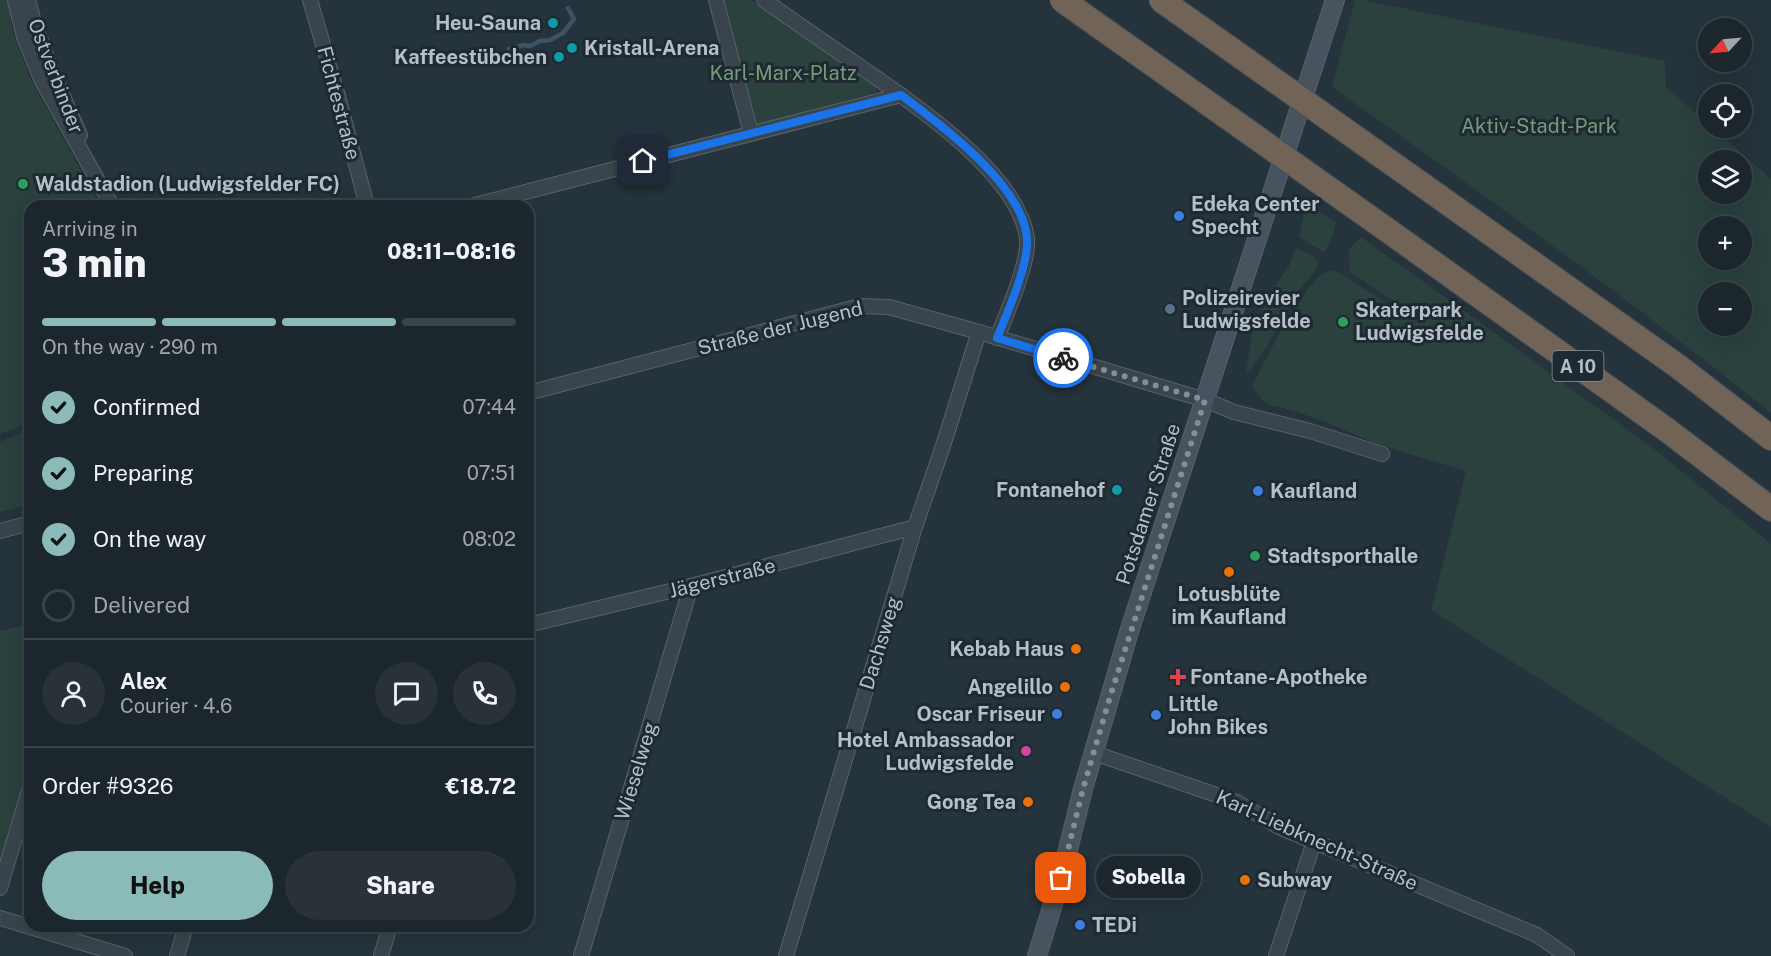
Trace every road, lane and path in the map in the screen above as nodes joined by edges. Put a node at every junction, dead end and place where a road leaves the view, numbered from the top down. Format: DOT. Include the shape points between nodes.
graph roads {
  1 [pos="15,0"];
  2 [pos="28,0"];
  3 [pos="310,0"];
  4 [pos="716,0"];
  5 [pos="764,0"];
  6 [pos="1062,0"];
  7 [pos="1161,0"];
  8 [pos="1335,0"];
  9 [pos="901,95"];
  10 [pos="751,133"];
  11 [pos="82,152"];
  12 [pos="109,200"];
  13 [pos="365,200"];
  14 [pos="494,200"];
  15 [pos="979,332"];
  16 [pos="997,338"];
  17 [pos="534,391"];
  18 [pos="1205,400"];
  19 [pos="1771,438"];
  20 [pos="1382,454"];
  21 [pos="1771,509"];
  22 [pos="24,525"];
  23 [pos="915,527"];
  24 [pos="0,531"];
  25 [pos="691,586"];
  26 [pos="534,624"];
  27 [pos="1094,753"];
  28 [pos="24,807"];
  29 [pos="1314,842"];
  30 [pos="0,888"];
  31 [pos="0,918"];
  32 [pos="24,925"];
  33 [pos="46,932"];
  34 [pos="184,932"];
  35 [pos="388,932"];
  36 [pos="125,956"];
  37 [pos="177,956"];
  38 [pos="381,956"];
  39 [pos="581,956"];
  40 [pos="786,956"];
  41 [pos="1037,956"];
  42 [pos="1276,956"];
  43 [pos="1567,956"];
  1 -- 11 [label="street, Ostverbinder" via="36,69"];
  2 -- 11 [label="street, Ostverbinder" via="53,74 79,130"];
  3 -- 13 [label="street, Fichtestraße"];
  4 -- 10 [label="street"];
  5 -- 9 [label="street"];
  6 -- 21 [label="highway, A 10, bridge" via="1667,430"];
  7 -- 19 [label="highway, bridge" via="1679,367"];
  8 -- 18 [label="main road, Potsdamer Straße"];
  9 -- 10 [label="street"];
  9 -- 16 [label="street" via="955,136 1014,201 1024,222 1025,259"];
  10 -- 14 [label="street"];
  11 -- 12 [label="street, Ostverbinder"];
  15 -- 16 [label="street, Straße der Jugend"];
  15 -- 17 [label="street, Straße der Jugend" via="888,307 860,306"];
  15 -- 23 [label="street, Dachsweg"];
  16 -- 18 [label="street, Straße der Jugend"];
  18 -- 20 [label="street, Straße der Jugend"];
  18 -- 27 [label="main road, Potsdamer Straße"];
  22 -- 24 [label="street"];
  23 -- 25 [label="street, Jägerstraße"];
  23 -- 40 [label="street, Dachsweg"];
  25 -- 26 [label="street, Jägerstraße"];
  25 -- 39 [label="street, Wieselweg"];
  27 -- 29 [label="street, Karl-Liebknecht-Straße" via="1237,802"];
  27 -- 41 [label="main road, Potsdamer Straße"];
  28 -- 30 [label="street"];
  29 -- 42 [label="street"];
  29 -- 43 [label="street, Karl-Liebknecht-Straße" via="1537,935"];
  31 -- 32 [label="street"];
  33 -- 36 [label="street"];
  34 -- 37 [label="street"];
  35 -- 38 [label="street"];
}
